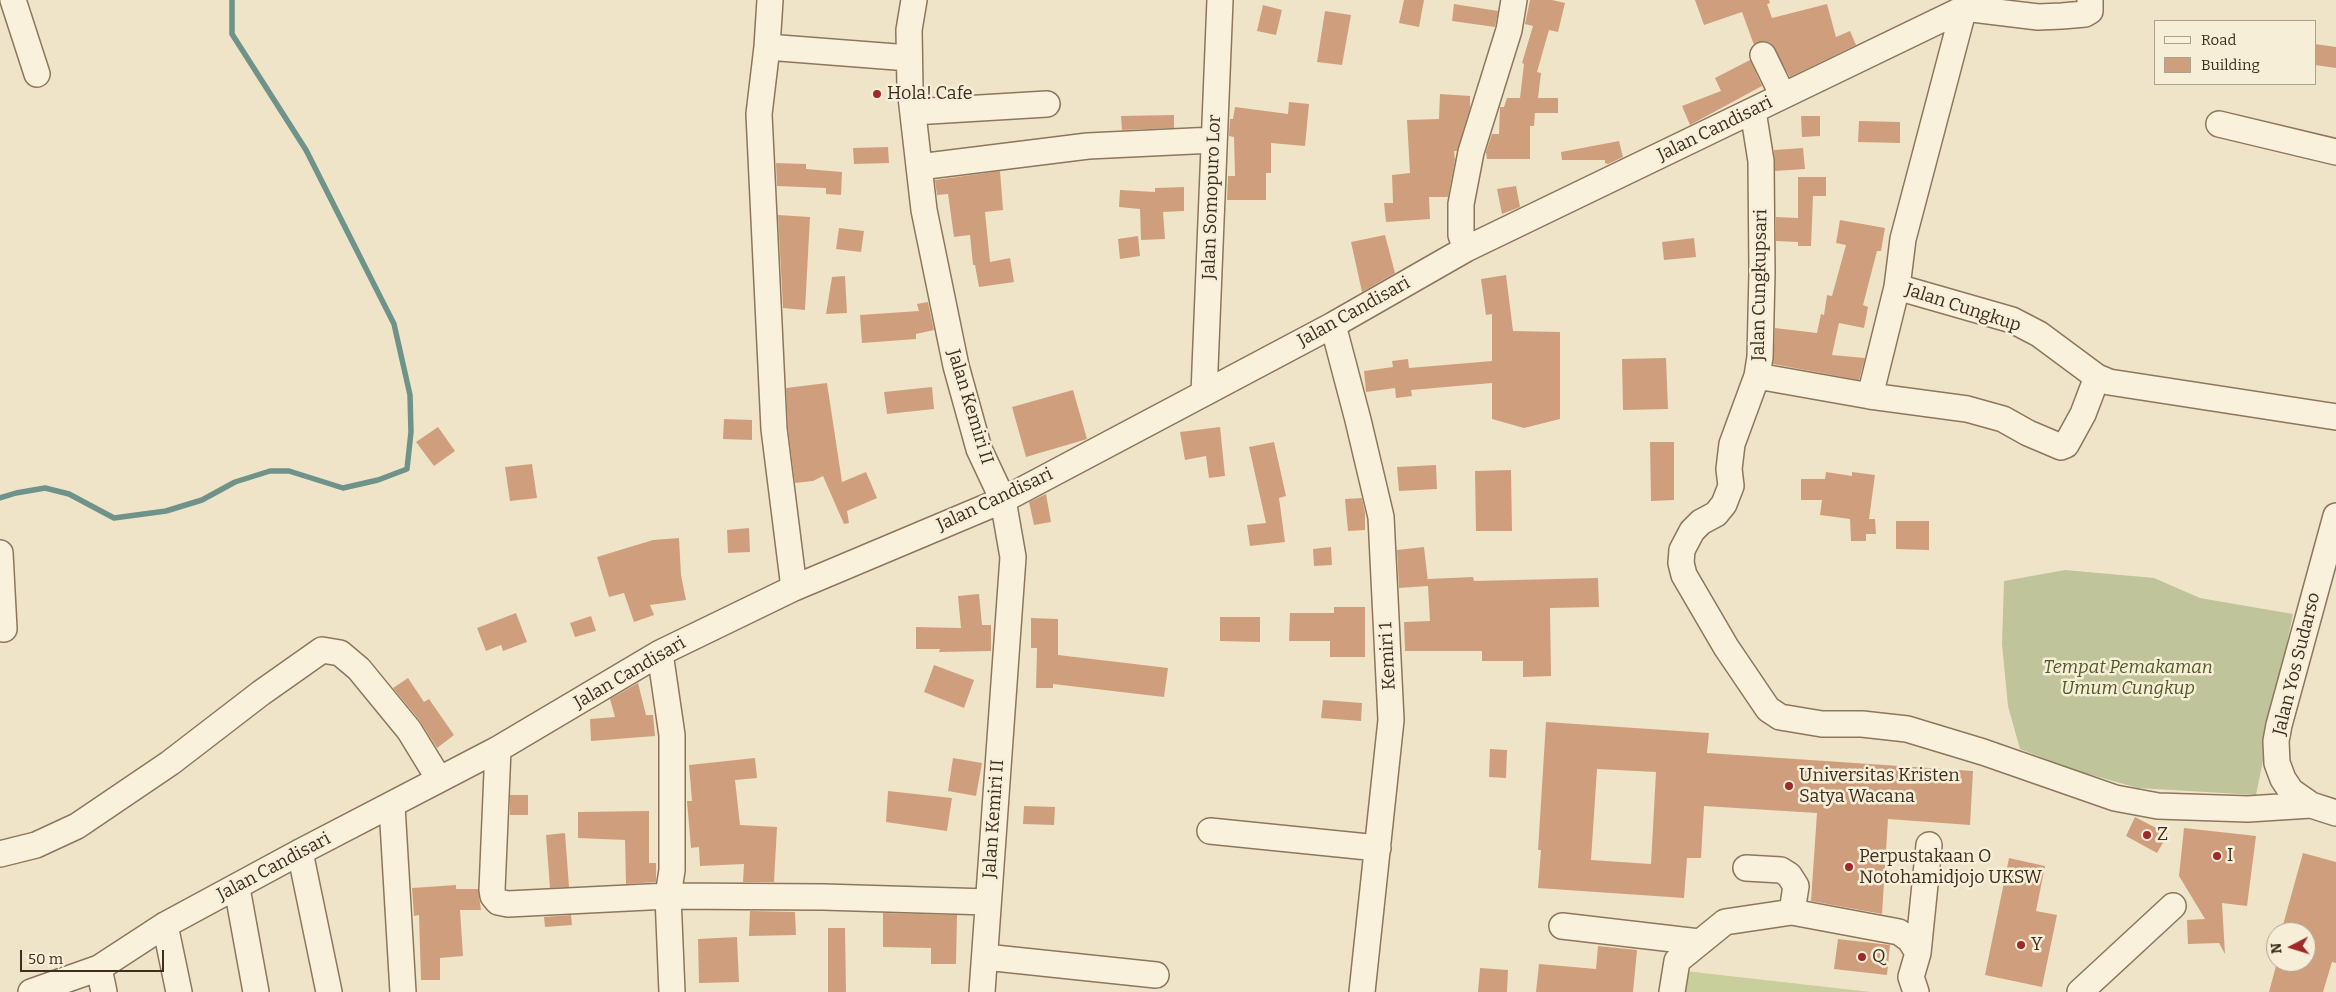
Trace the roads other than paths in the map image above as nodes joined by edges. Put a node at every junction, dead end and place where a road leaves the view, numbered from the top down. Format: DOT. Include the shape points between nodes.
graph roads {
  1 [pos="13,0"];
  2 [pos="770,0"];
  3 [pos="914,0"];
  4 [pos="1220,0"];
  5 [pos="1514,0"];
  6 [pos="2090,0"];
  7 [pos="1964,6"];
  8 [pos="767,47"];
  9 [pos="1764,55"];
  10 [pos="909,58"];
  11 [pos="37,74"];
  12 [pos="1783,96"];
  13 [pos="1046,104"];
  14 [pos="1753,111"];
  15 [pos="913,112"];
  16 [pos="2219,124"];
  17 [pos="1214,140"];
  18 [pos="2336,152"];
  19 [pos="919,167"];
  20 [pos="1466,249"];
  21 [pos="1897,287"];
  22 [pos="1333,325"];
  23 [pos="1757,376"];
  24 [pos="2097,377"];
  25 [pos="1204,393"];
  26 [pos="1870,396"];
  27 [pos="2336,417"];
  28 [pos="1003,500"];
  29 [pos="2336,516"];
  30 [pos="0,553"];
  31 [pos="794,588"];
  32 [pos="4,629"];
  33 [pos="660,653"];
  34 [pos="498,750"];
  35 [pos="439,779"];
  36 [pos="2311,805"];
  37 [pos="392,806"];
  38 [pos="2336,813"];
  39 [pos="1210,831"];
  40 [pos="1930,845"];
  41 [pos="1378,848"];
  42 [pos="300,852"];
  43 [pos="0,854"];
  44 [pos="1746,868"];
  45 [pos="237,888"];
  46 [pos="668,896"];
  47 [pos="988,902"];
  48 [pos="2172,906"];
  49 [pos="1792,912"];
  50 [pos="166,925"];
  51 [pos="1562,926"];
  52 [pos="1699,942"];
  53 [pos="1918,953"];
  54 [pos="985,957"];
  55 [pos="100,968"];
  56 [pos="1156,975"];
  57 [pos="30,992"];
  58 [pos="104,992"];
  59 [pos="179,992"];
  60 [pos="256,992"];
  61 [pos="329,992"];
  62 [pos="402,992"];
  63 [pos="672,992"];
  64 [pos="982,992"];
  65 [pos="1362,992"];
  66 [pos="1672,992"];
  67 [pos="1916,992"];
  68 [pos="2080,992"];
  1 -- 11 [label="street"];
  2 -- 8 [label="street"];
  3 -- 10 [label="street, Jalan Kemiri II"];
  4 -- 17 [label="street, Jalan Somopuro Lor"];
  5 -- 20 [label="street" via="1509,30 1471,152 1461,204 1461,235"];
  6 -- 7 [label="street" via="2090,12 2062,16 2038,17"];
  7 -- 12 [label="street, Jalan Candisari"];
  7 -- 21 [label="street, Jalan Cungkup" via="1903,239"];
  8 -- 10 [label="street"];
  8 -- 31 [label="street" via="759,124 774,429"];
  9 -- 12 [label="street"];
  10 -- 15 [label="street, Jalan Kemiri II"];
  12 -- 14 [label="street, Jalan Candisari"];
  13 -- 15 [label="street"];
  14 -- 20 [label="street, Jalan Candisari"];
  14 -- 23 [label="street, Jalan Cungkupsari" via="1761,160 1762,273"];
  15 -- 19 [label="street, Jalan Kemiri II"];
  16 -- 18 [label="street"];
  17 -- 19 [label="street" via="1088,146"];
  17 -- 25 [label="street, Jalan Somopuro Lor"];
  19 -- 28 [label="street, Jalan Kemiri II" via="924,210 956,366 979,450"];
  20 -- 22 [label="street, Jalan Candisari"];
  21 -- 24 [label="street, Jalan Cungkup" via="2012,320 2039,334"];
  21 -- 26 [label="street"];
  22 -- 25 [label="street, Jalan Candisari"];
  22 -- 41 [label="street, Kemiri 1" via="1381,516 1391,720"];
  23 -- 26 [label="street, Jalan Cungkupsari"];
  23 -- 36 [label="street" via="1732,444 1731,486 1724,504 1692,531 1682,550 1681,563 1684,575 1721,639 1768,709 1780,718 1822,724 1862,724 1926,734 2115,798 2158,806"];
  24 -- 26 [label="street, Jalan Cungkupsari" via="2083,414 2062,447 1987,414"];
  24 -- 27 [label="street, Jalan Cungkup" via="2109,382"];
  25 -- 28 [label="street, Jalan Candisari"];
  28 -- 31 [label="street, Jalan Candisari"];
  28 -- 47 [label="street, Jalan Kemiri II" via="1013,557"];
  29 -- 36 [label="street, Jalan Yos Sudarso" via="2276,741 2277,763 2283,779 2291,791"];
  30 -- 32 [label="street"];
  31 -- 33 [label="street, Jalan Candisari"];
  33 -- 34 [label="street, Jalan Candisari"];
  33 -- 46 [label="street" via="672,735 672,870"];
  34 -- 35 [label="street, Jalan Candisari"];
  34 -- 46 [label="street" via="492,890 498,902"];
  35 -- 37 [label="street, Jalan Candisari"];
  35 -- 43 [label="street" via="409,730 360,669 340,653 322,650 170,762 76,826 36,844"];
  36 -- 38 [label="street, Jalan Yos Sudarso"];
  37 -- 42 [label="street, Jalan Candisari"];
  37 -- 62 [label="street"];
  39 -- 41 [label="street"];
  40 -- 53 [label="street"];
  41 -- 65 [label="street, Kemiri 1"];
  42 -- 45 [label="street, Jalan Candisari"];
  42 -- 61 [label="street"];
  44 -- 49 [label="street" via="1781,870 1790,875 1796,886"];
  45 -- 50 [label="street, Jalan Candisari"];
  45 -- 60 [label="street"];
  46 -- 47 [label="street"];
  46 -- 63 [label="street"];
  47 -- 54 [label="street, Jalan Kemiri II"];
  48 -- 68 [label="street"];
  49 -- 52 [label="street" via="1724,922"];
  49 -- 53 [label="street" via="1899,932 1910,940"];
  50 -- 55 [label="street, Jalan Candisari"];
  50 -- 59 [label="street"];
  51 -- 52 [label="street"];
  52 -- 66 [label="street" via="1677,961"];
  53 -- 67 [label="street" via="1911,977"];
  54 -- 56 [label="street"];
  54 -- 64 [label="street, Jalan Kemiri II"];
  55 -- 57 [label="street, Jalan Candisari"];
  55 -- 58 [label="street"];
}
